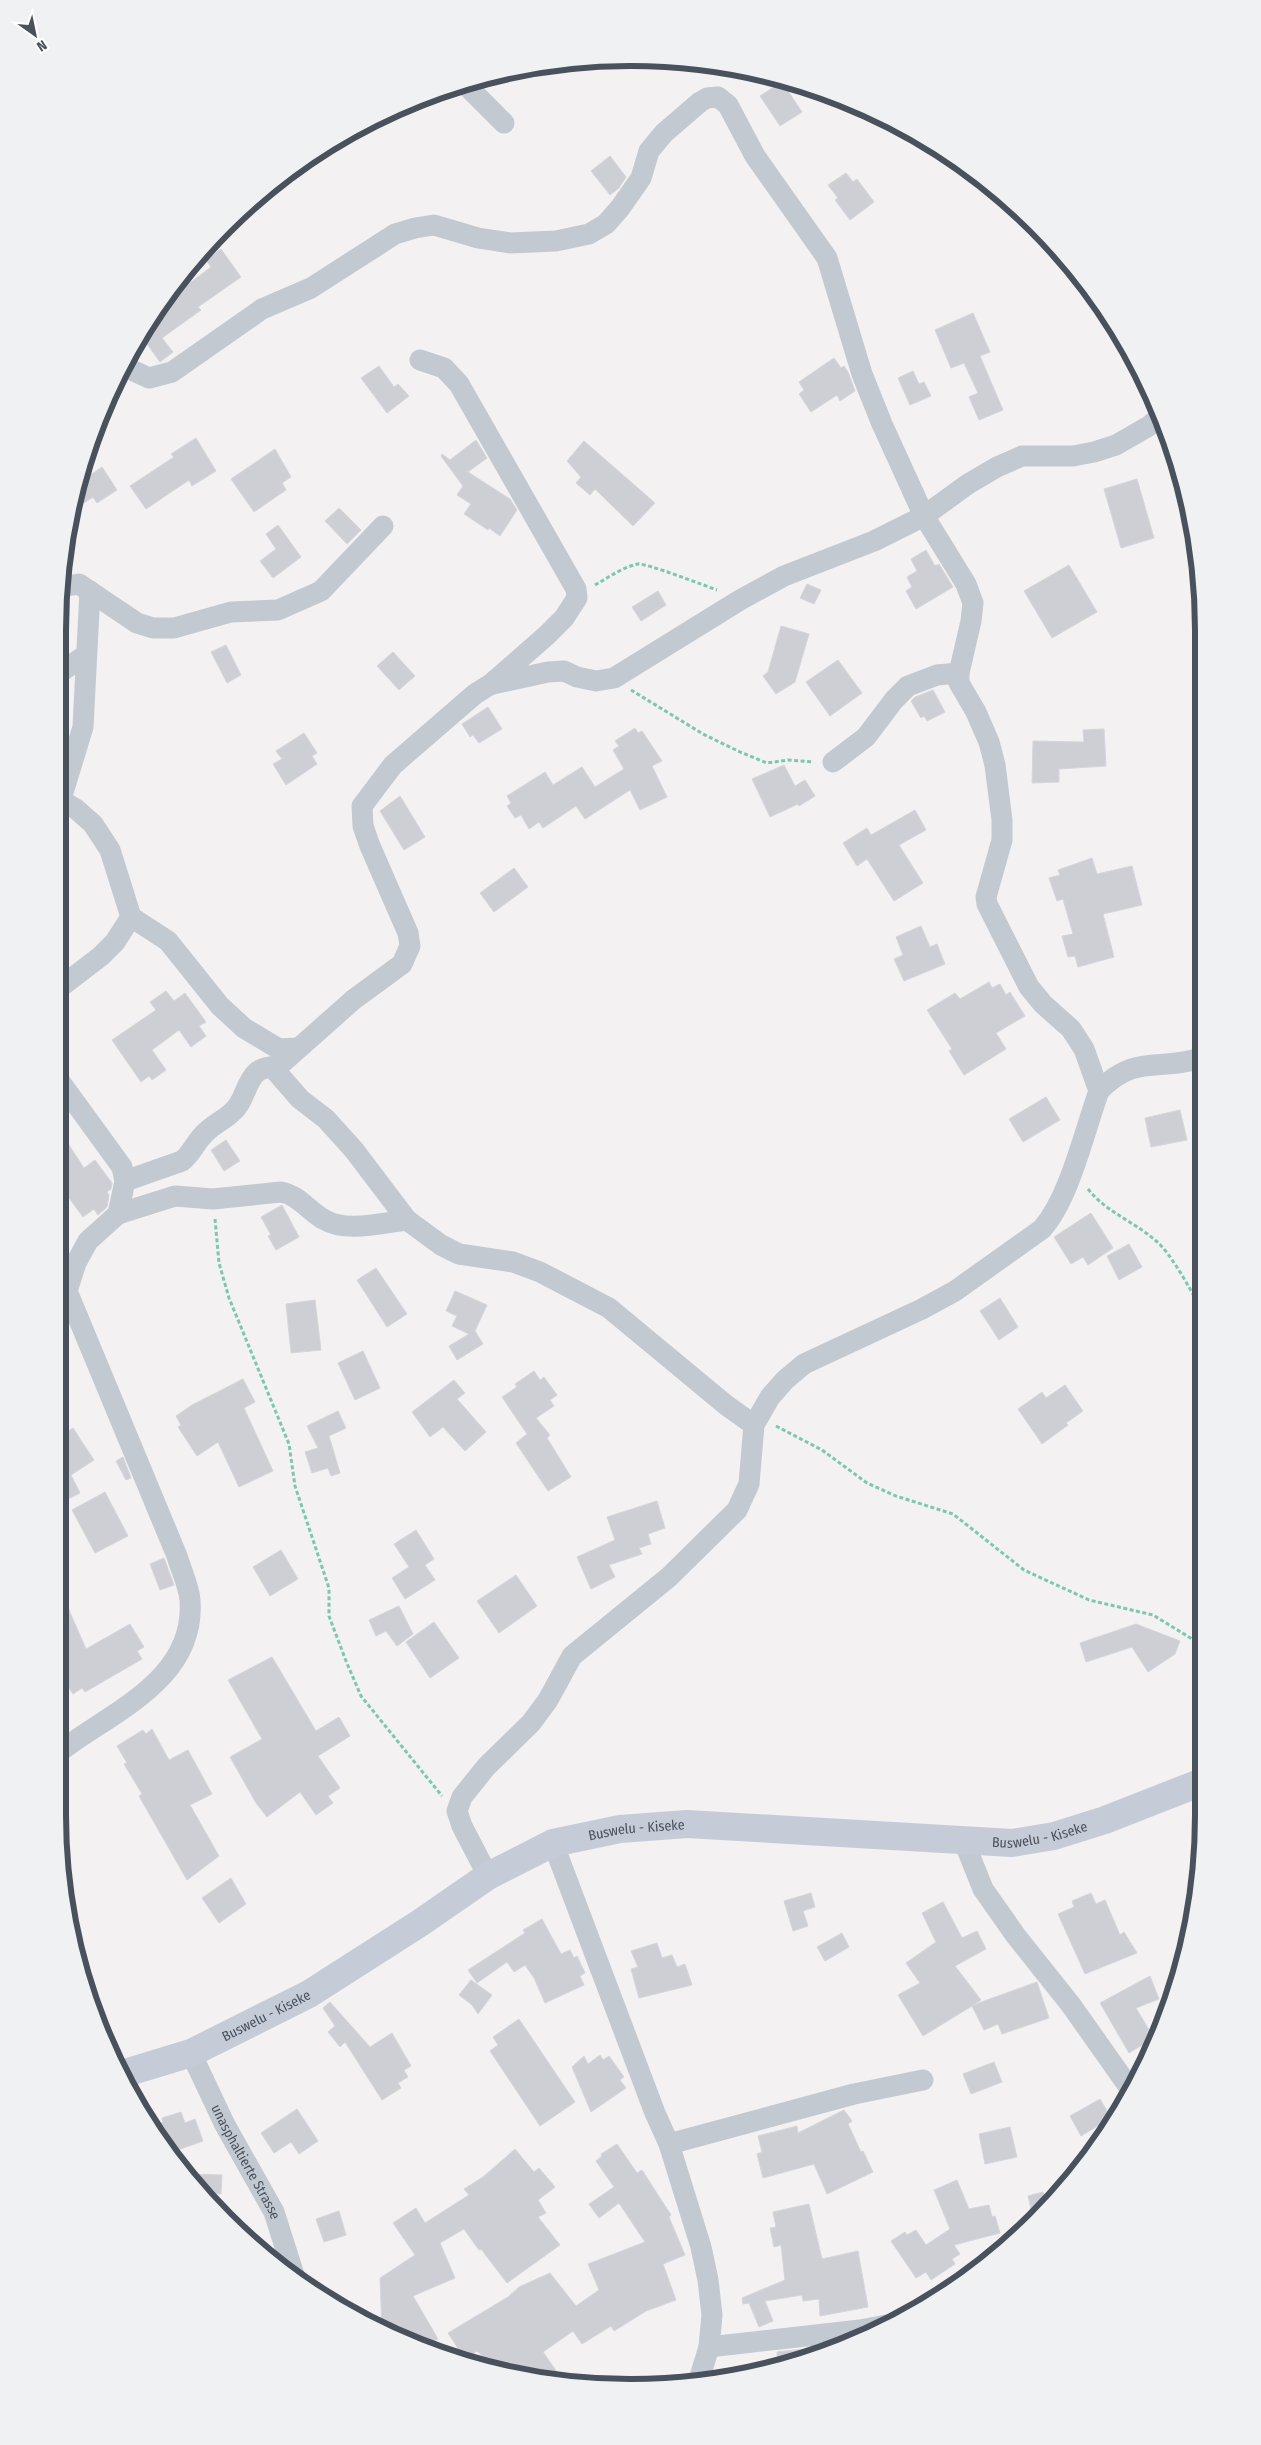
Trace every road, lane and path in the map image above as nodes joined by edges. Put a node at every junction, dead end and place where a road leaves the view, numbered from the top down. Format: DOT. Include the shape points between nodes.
graph roads {
  1 [pos="470,89"];
  2 [pos="504,123"];
  3 [pos="420,360"];
  4 [pos="130,369"];
  5 [pos="1154,421"];
  6 [pos="924,516"];
  7 [pos="383,526"];
  8 [pos="68,586"];
  9 [pos="90,592"];
  10 [pos="577,598"];
  11 [pos="740,600"];
  12 [pos="86,654"];
  13 [pos="66,668"];
  14 [pos="959,673"];
  15 [pos="614,678"];
  16 [pos="491,684"];
  17 [pos="833,762"];
  18 [pos="66,780"];
  19 [pos="66,803"];
  20 [pos="132,917"];
  21 [pos="66,983"];
  22 [pos="297,1048"];
  23 [pos="1195,1060"];
  24 [pos="274,1068"];
  25 [pos="66,1091"];
  26 [pos="1098,1091"];
  27 [pos="1072,1169"];
  28 [pos="130,1179"];
  29 [pos="213,1199"];
  30 [pos="163,1200"];
  31 [pos="118,1214"];
  32 [pos="407,1220"];
  33 [pos="66,1286"];
  34 [pos="1195,1298"];
  35 [pos="66,1305"];
  36 [pos="755,1421"];
  37 [pos="1195,1641"];
  38 [pos="66,1747"];
  39 [pos="1195,1785"];
  40 [pos="457,1811"];
  41 [pos="963,1839"];
  42 [pos="553,1843"];
  43 [pos="488,1876"];
  44 [pos="191,2054"];
  45 [pos="128,2072"];
  46 [pos="923,2080"];
  47 [pos="1126,2083"];
  48 [pos="669,2144"];
  49 [pos="291,2265"];
  50 [pos="859,2330"];
  51 [pos="709,2347"];
  52 [pos="701,2374"];
  1 -- 2 [label="street"];
  3 -- 10 [label="street" via="444,368 459,384 576,589"];
  4 -- 6 [label="street" via="149,378 172,372 262,309 312,288 395,234 415,228 434,225 478,238 510,243 556,241 589,234 606,224 620,208 641,178 649,151 664,133 700,102 718,97 728,104 755,156 828,258 862,374"];
  5 -- 6 [label="street" via="1116,445 1094,452 1073,456 1022,456 997,466"];
  6 -- 11 [label="street" via="874,541 784,576"];
  6 -- 14 [label="street" via="966,584 972,603"];
  7 -- 9 [label="street" via="321,591 278,610 231,612 174,628 154,628 138,623"];
  8 -- 9 [label="street" via="79,584"];
  9 -- 12 [label="street"];
  10 -- 11 [label="path" via="618,572 638,564 648,564"];
  10 -- 16 [label="street" via="564,618"];
  11 -- 15 [label="street"];
  12 -- 13 [label="street"];
  12 -- 18 [label="street" via="83,727"];
  14 -- 17 [label="street" via="937,675 908,686 866,737"];
  14 -- 26 [label="street" via="959,683 989,742 1002,820 1002,840 986,897 987,904 1029,987 1071,1029 1084,1049"];
  15 -- 16 [label="street" via="596,681 564,671"];
  15 -- 17 [label="path" via="703,734 767,763 788,760"];
  16 -- 22 [label="street" via="393,765 362,806 363,826 408,933 410,946 402,964"];
  19 -- 20 [label="street" via="93,824 110,850"];
  20 -- 21 [label="street" via="101,956"];
  20 -- 22 [label="street" via="168,941 220,1006 244,1028 279,1050"];
  22 -- 24 [label="street"];
  23 -- 26 [label="street" via="1134,1066"];
  24 -- 28 [label="street" via="265,1067 256,1072 238,1106 205,1133 190,1155 182,1161"];
  24 -- 32 [label="street" via="300,1099 326,1119 354,1150"];
  25 -- 28 [label="street"];
  26 -- 27 [label="street"];
  27 -- 34 [label="path" via="1096,1200 1157,1241"];
  27 -- 36 [label="street" via="1055,1211 1042,1228 955,1291 804,1364 770,1397"];
  28 -- 30 [label="street"];
  28 -- 31 [label="street"];
  29 -- 30 [label="street" via="175,1196"];
  29 -- 32 [label="street" via="281,1192 289,1194 323,1219 338,1224 357,1226"];
  29 -- 40 [label="path" via="219,1263 229,1298 289,1444 295,1486 328,1588 329,1616 346,1661 361,1696"];
  30 -- 31 [label="street"];
  31 -- 33 [label="street" via="88,1242"];
  32 -- 36 [label="street" via="441,1245 460,1254 522,1265 609,1308 726,1405"];
  35 -- 38 [label="street" via="178,1556 190,1599 187,1632 180,1652 160,1679 104,1723"];
  36 -- 37 [label="path" via="778,1426 822,1450 867,1483 953,1514 1024,1570 1089,1600 1153,1615"];
  36 -- 40 [label="street" via="749,1484 736,1510 669,1576 572,1656 531,1723 469,1786"];
  39 -- 41 [label="main road, Buswelu - Kiseke" via="1054,1836 1012,1843"];
  40 -- 43 [label="street"];
  41 -- 42 [label="main road, Buswelu - Kiseke" via="687,1824 620,1829"];
  41 -- 47 [label="street" via="983,1889 1072,2005"];
  42 -- 43 [label="main road, Buswelu - Kiseke"];
  42 -- 48 [label="street"];
  43 -- 44 [label="main road, Buswelu - Kiseke" via="309,1994"];
  44 -- 45 [label="main road, Buswelu - Kiseke"];
  44 -- 49 [label="street, unasphaltierte Strasse" via="274,2212"];
  46 -- 48 [label="street" via="854,2094"];
  48 -- 51 [label="street" via="702,2247 712,2315"];
  50 -- 51 [label="street"];
  51 -- 52 [label="street"];
}
